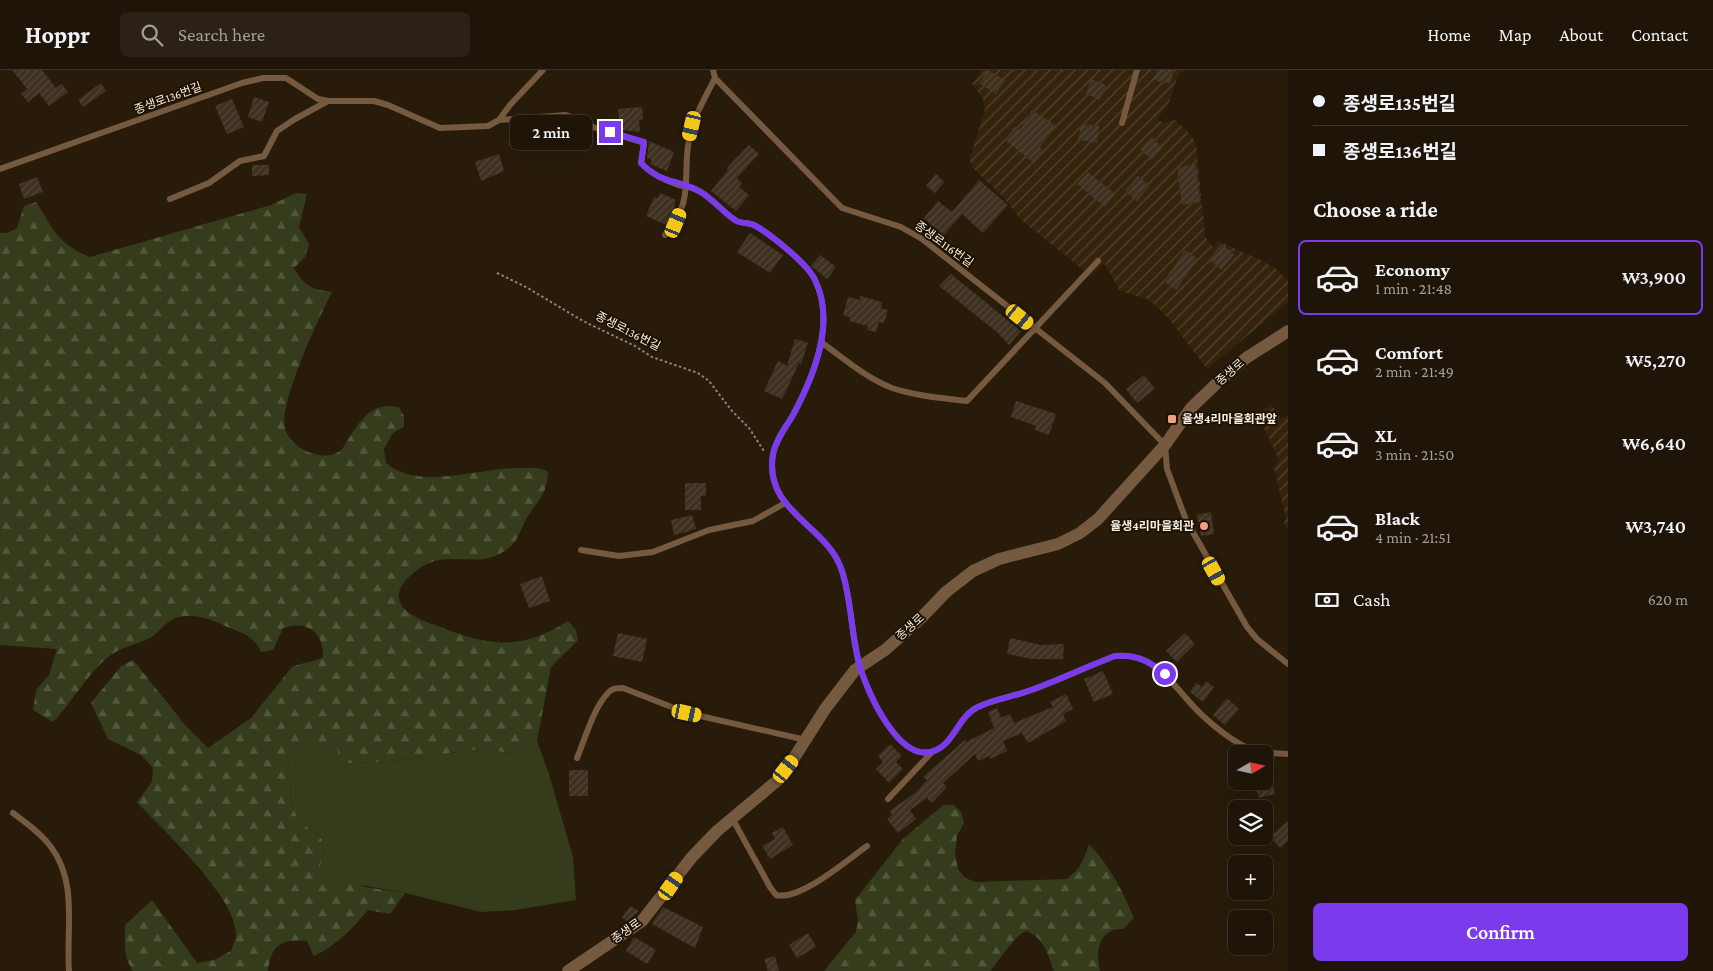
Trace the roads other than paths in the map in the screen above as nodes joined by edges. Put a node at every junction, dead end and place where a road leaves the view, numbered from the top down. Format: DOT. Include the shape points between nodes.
graph roads {
  1 [pos="543,70"];
  2 [pos="714,70"];
  3 [pos="1137,70"];
  4 [pos="715,78"];
  5 [pos="328,101"];
  6 [pos="499,120"];
  7 [pos="1122,123"];
  8 [pos="0,169"];
  9 [pos="688,187"];
  10 [pos="170,200"];
  11 [pos="665,235"];
  12 [pos="1098,261"];
  13 [pos="1034,328"];
  14 [pos="1288,331"];
  15 [pos="821,342"];
  16 [pos="1165,445"];
  17 [pos="785,503"];
  18 [pos="581,550"];
  19 [pos="1288,664"];
  20 [pos="860,667"];
  21 [pos="806,740"];
  22 [pos="933,752"];
  23 [pos="1288,754"];
  24 [pos="576,758"];
  25 [pos="888,799"];
  26 [pos="13,813"];
  27 [pos="732,818"];
  28 [pos="867,846"];
  29 [pos="69,971"];
  30 [pos="568,971"];
  1 -- 6 [label="lane"];
  2 -- 4 [label="lane"];
  3 -- 7 [label="lane"];
  4 -- 9 [label="lane" via="692,126 687,157"];
  4 -- 13 [label="lane, 종생로116번길" via="842,208 901,227 922,239"];
  5 -- 6 [label="lane, 종생로136번길" via="374,101 406,111 440,128 488,126"];
  5 -- 8 [label="lane, 종생로136번길" via="318,99 286,78 264,78"];
  5 -- 10 [label="lane" via="277,131 264,156 240,161 208,183"];
  6 -- 9 [label="lane, 종생로136번길" via="551,115 572,117 593,127 644,142 641,163 649,172"];
  9 -- 11 [label="lane" via="676,223"];
  9 -- 15 [label="lane, 종생로136번길" via="710,198 737,222 752,224 800,260 815,278 822,301 824,327"];
  12 -- 13 [label="lane"];
  13 -- 15 [label="lane" via="967,401 933,398 891,387"];
  13 -- 16 [label="lane, 종생로116번길" via="1105,383"];
  14 -- 16 [label="street, 종생로" via="1246,358 1218,382 1191,408"];
  15 -- 17 [label="lane, 종생로136번길" via="798,406 778,440 772,467"];
  16 -- 19 [label="lane" via="1174,490 1200,546 1247,627"];
  16 -- 20 [label="street, 종생로" via="1098,519 1080,533 1058,544 999,559 973,571 885,650"];
  17 -- 18 [label="lane" via="753,521 709,530 653,552 619,556"];
  17 -- 20 [label="lane, 종생로136번길" via="829,548 842,569"];
  20 -- 21 [label="street, 종생로" via="824,709"];
  20 -- 22 [label="lane, 종생로136번길" via="894,733 916,752"];
  21 -- 24 [label="lane" via="687,713 615,688 608,692 599,708"];
  21 -- 27 [label="street, 종생로" via="778,780"];
  22 -- 23 [label="lane" via="943,746 970,712 978,707 1032,690 1115,656 1129,655 1152,664 1165,674 1203,716 1242,745 1256,751"];
  22 -- 25 [label="lane"];
  26 -- 29 [label="lane" via="51,847 64,872 68,890"];
  27 -- 28 [label="lane" via="773,891 785,898"];
  27 -- 30 [label="street, 종생로" via="692,857 642,921"];
}
